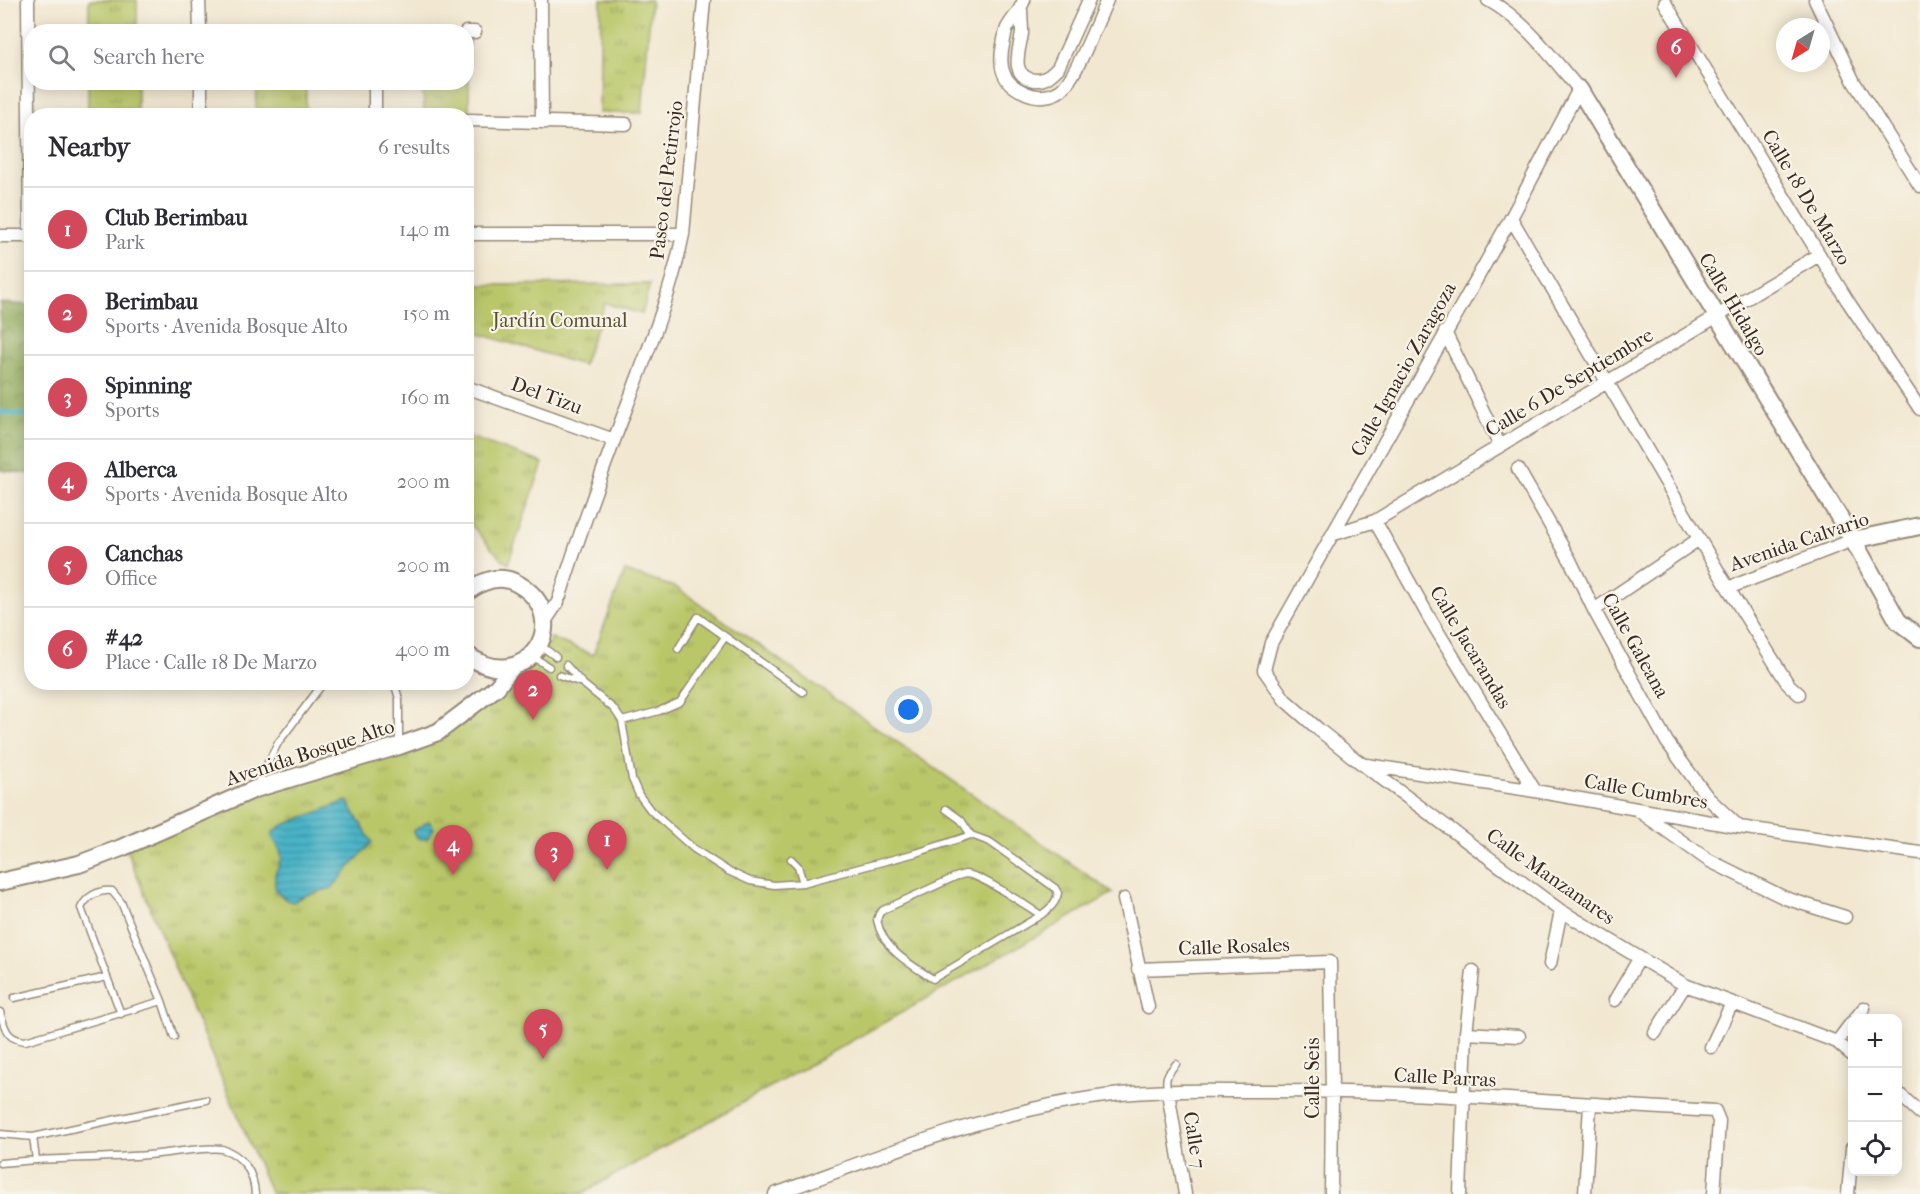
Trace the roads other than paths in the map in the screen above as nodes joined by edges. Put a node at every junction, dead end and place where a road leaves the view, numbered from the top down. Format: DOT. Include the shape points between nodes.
graph roads {
  1 [pos="28,0"];
  2 [pos="199,0"];
  3 [pos="541,0"];
  4 [pos="704,0"];
  5 [pos="1089,0"];
  6 [pos="1107,0"];
  7 [pos="1488,0"];
  8 [pos="1815,0"];
  9 [pos="1665,3"];
  10 [pos="1022,5"];
  11 [pos="28,24"];
  12 [pos="200,24"];
  13 [pos="1579,89"];
  14 [pos="29,90"];
  15 [pos="201,90"];
  16 [pos="375,90"];
  17 [pos="29,108"];
  18 [pos="201,108"];
  19 [pos="375,108"];
  20 [pos="474,120"];
  21 [pos="542,121"];
  22 [pos="626,124"];
  23 [pos="1920,186"];
  24 [pos="1511,218"];
  25 [pos="474,234"];
  26 [pos="683,234"];
  27 [pos="0,236"];
  28 [pos="24,236"];
  29 [pos="1819,255"];
  30 [pos="1717,316"];
  31 [pos="1445,332"];
  32 [pos="1606,381"];
  33 [pos="474,390"];
  34 [pos="1920,409"];
  35 [pos="614,440"];
  36 [pos="1500,446"];
  37 [pos="1518,469"];
  38 [pos="1375,521"];
  39 [pos="1920,526"];
  40 [pos="1334,534"];
  41 [pos="1699,539"];
  42 [pos="1853,540"];
  43 [pos="474,586"];
  44 [pos="1728,588"];
  45 [pos="1594,609"];
  46 [pos="544,623"];
  47 [pos="725,637"];
  48 [pos="1920,638"];
  49 [pos="678,649"];
  50 [pos="535,650"];
  51 [pos="556,657"];
  52 [pos="474,660"];
  53 [pos="566,665"];
  54 [pos="513,666"];
  55 [pos="549,667"];
  56 [pos="1264,670"];
  57 [pos="559,675"];
  58 [pos="582,683"];
  59 [pos="318,690"];
  60 [pos="396,690"];
  61 [pos="803,692"];
  62 [pos="1799,694"];
  63 [pos="622,721"];
  64 [pos="399,746"];
  65 [pos="1365,765"];
  66 [pos="255,789"];
  67 [pos="1535,791"];
  68 [pos="1635,808"];
  69 [pos="946,809"];
  70 [pos="1738,827"];
  71 [pos="971,835"];
  72 [pos="1920,853"];
  73 [pos="791,859"];
  74 [pos="0,882"];
  75 [pos="803,883"];
  76 [pos="1124,899"];
  77 [pos="1561,911"];
  78 [pos="1041,915"];
  79 [pos="1845,916"];
  80 [pos="1639,959"];
  81 [pos="1330,962"];
  82 [pos="1550,964"];
  83 [pos="1138,969"];
  84 [pos="1473,971"];
  85 [pos="107,977"];
  86 [pos="1685,985"];
  87 [pos="14,998"];
  88 [pos="1615,1000"];
  89 [pos="162,1001"];
  90 [pos="1732,1003"];
  91 [pos="1148,1007"];
  92 [pos="0,1012"];
  93 [pos="121,1014"];
  94 [pos="1848,1027"];
  95 [pos="1466,1033"];
  96 [pos="1655,1033"];
  97 [pos="1520,1036"];
  98 [pos="174,1037"];
  99 [pos="1837,1042"];
  100 [pos="1711,1047"];
  101 [pos="1848,1052"];
  102 [pos="1176,1064"];
  103 [pos="1332,1090"];
  104 [pos="1168,1092"];
  105 [pos="1902,1097"];
  106 [pos="1465,1098"];
  107 [pos="206,1100"];
  108 [pos="1590,1104"];
  109 [pos="1920,1113"];
  110 [pos="0,1134"];
  111 [pos="33,1137"];
  112 [pos="36,1160"];
  113 [pos="0,1163"];
  114 [pos="1850,1176"];
  115 [pos="255,1194"];
  116 [pos="775,1194"];
  117 [pos="1185,1194"];
  118 [pos="1331,1194"];
  119 [pos="1460,1194"];
  120 [pos="1585,1194"];
  121 [pos="1714,1194"];
  122 [pos="1848,1194"];
  1 -- 11 [label="street"];
  2 -- 12 [label="street"];
  3 -- 21 [label="street"];
  4 -- 26 [label="street, Paseo del Petirrojo"];
  5 -- 10 [label="street" via="1058,68 1041,81 1030,79 1019,70 1016,59"];
  6 -- 10 [label="street" via="1071,78 1048,96 1019,91 1002,72 1000,59 1006,29"];
  7 -- 13 [label="street" via="1520,21"];
  8 -- 23 [label="street" via="1854,82"];
  9 -- 29 [label="street, Calle 18 De Marzo"];
  13 -- 24 [label="street, Calle Ignacio Zaragoza"];
  13 -- 30 [label="street, Calle Hidalgo"];
  14 -- 17 [label="street"];
  15 -- 18 [label="street"];
  16 -- 19 [label="street"];
  20 -- 21 [label="street"];
  21 -- 22 [label="street"];
  24 -- 31 [label="street, Calle Ignacio Zaragoza"];
  24 -- 32 [label="street"];
  25 -- 26 [label="street"];
  26 -- 35 [label="street, Paseo del Petirrojo" via="666,303"];
  27 -- 28 [label="street"];
  29 -- 30 [label="street, Calle 6 De Septiembre"];
  29 -- 34 [label="street, Calle 18 De Marzo"];
  30 -- 32 [label="street, Calle 6 De Septiembre"];
  30 -- 42 [label="street, Calle Hidalgo"];
  31 -- 36 [label="street"];
  31 -- 40 [label="street, Calle Ignacio Zaragoza"];
  32 -- 36 [label="street, Calle 6 De Septiembre"];
  32 -- 41 [label="street"];
  33 -- 35 [label="street, Del Tizu"];
  35 -- 46 [label="street, Paseo del Petirrojo" via="559,599"];
  36 -- 38 [label="street, Calle 6 De Septiembre"];
  37 -- 45 [label="street, Calle Galeana"];
  38 -- 40 [label="street, Calle 6 De Septiembre"];
  38 -- 67 [label="street, Calle Jacarandas"];
  39 -- 42 [label="street, Avenida Calvario"];
  40 -- 56 [label="street, Calle Ignacio Zaragoza" via="1271,643"];
  41 -- 44 [label="street"];
  41 -- 45 [label="street"];
  42 -- 44 [label="street, Avenida Calvario"];
  42 -- 48 [label="street, Calle Hidalgo" via="1898,621"];
  43 -- 46 [label="street" via="495,579 512,580 530,590 541,607"];
  44 -- 62 [label="street" via="1788,684"];
  45 -- 70 [label="street, Calle Galeana" via="1667,742 1708,798"];
  46 -- 50 [label="street"];
  47 -- 49 [label="lane" via="698,617"];
  47 -- 61 [label="lane"];
  47 -- 63 [label="lane" via="680,702"];
  50 -- 51 [label="lane"];
  50 -- 54 [label="street, Avenida Bosque Alto"];
  50 -- 55 [label="lane"];
  52 -- 54 [label="street" via="496,668"];
  53 -- 58 [label="lane"];
  54 -- 64 [label="street, Avenida Bosque Alto" via="497,687 438,732"];
  56 -- 65 [label="street, Calle Manzanares" via="1285,700"];
  57 -- 58 [label="lane"];
  58 -- 63 [label="lane" via="614,709"];
  59 -- 66 [label="lane" via="278,743"];
  60 -- 64 [label="lane"];
  63 -- 75 [label="lane" via="632,779 651,811 694,849 728,871 774,885"];
  64 -- 66 [label="street, Avenida Bosque Alto"];
  65 -- 67 [label="street, Calle Cumbres"];
  65 -- 77 [label="street, Calle Manzanares"];
  66 -- 74 [label="street, Avenida Bosque Alto" via="79,864"];
  67 -- 68 [label="street, Calle Cumbres"];
  68 -- 70 [label="street, Calle Cumbres"];
  68 -- 79 [label="street" via="1708,860 1785,898"];
  69 -- 71 [label="lane" via="961,820"];
  70 -- 72 [label="street, Calle Cumbres"];
  71 -- 75 [label="lane"];
  71 -- 78 [label="lane" via="990,842 1055,888 1058,893 1053,906"];
  73 -- 75 [label="lane" via="798,866"];
  76 -- 83 [label="street"];
  77 -- 80 [label="street, Calle Manzanares"];
  77 -- 82 [label="street"];
  78 -- 78 [label="lane" via="933,979 898,956 877,920 883,910 965,874"];
  80 -- 86 [label="street, Calle Manzanares"];
  80 -- 88 [label="street"];
  81 -- 83 [label="street, Calle Rosales"];
  81 -- 103 [label="street, Calle Seis"];
  83 -- 91 [label="street"];
  84 -- 95 [label="street"];
  85 -- 87 [label="lane"];
  85 -- 89 [label="lane" via="81,908 88,897 105,890 112,891 121,902"];
  85 -- 93 [label="lane"];
  86 -- 90 [label="street, Calle Manzanares"];
  86 -- 96 [label="street"];
  89 -- 93 [label="lane"];
  89 -- 98 [label="lane"];
  90 -- 99 [label="street, Calle Manzanares"];
  90 -- 100 [label="street"];
  92 -- 93 [label="lane" via="9,1036 25,1041"];
  94 -- 99 [label="street"];
  95 -- 97 [label="street"];
  95 -- 106 [label="street"];
  99 -- 101 [label="street, Calle Manzanares"];
  102 -- 104 [label="lane" via="1164,1081"];
  103 -- 104 [label="street, Calle Parras"];
  103 -- 106 [label="street, Calle Parras"];
  103 -- 118 [label="street, Calle Seis"];
  104 -- 116 [label="street, Calle Parras" via="1091,1098 1001,1116"];
  104 -- 117 [label="street, Calle 7"];
  105 -- 109 [label="street"];
  106 -- 108 [label="street, Calle Parras"];
  106 -- 119 [label="street"];
  107 -- 111 [label="lane"];
  108 -- 120 [label="street"];
  108 -- 121 [label="street, Calle Parras" via="1715,1111 1718,1115"];
  110 -- 111 [label="lane"];
  111 -- 112 [label="lane"];
  112 -- 113 [label="lane"];
  112 -- 115 [label="lane" via="220,1148 249,1167"];
  114 -- 122 [label="street"];
}
